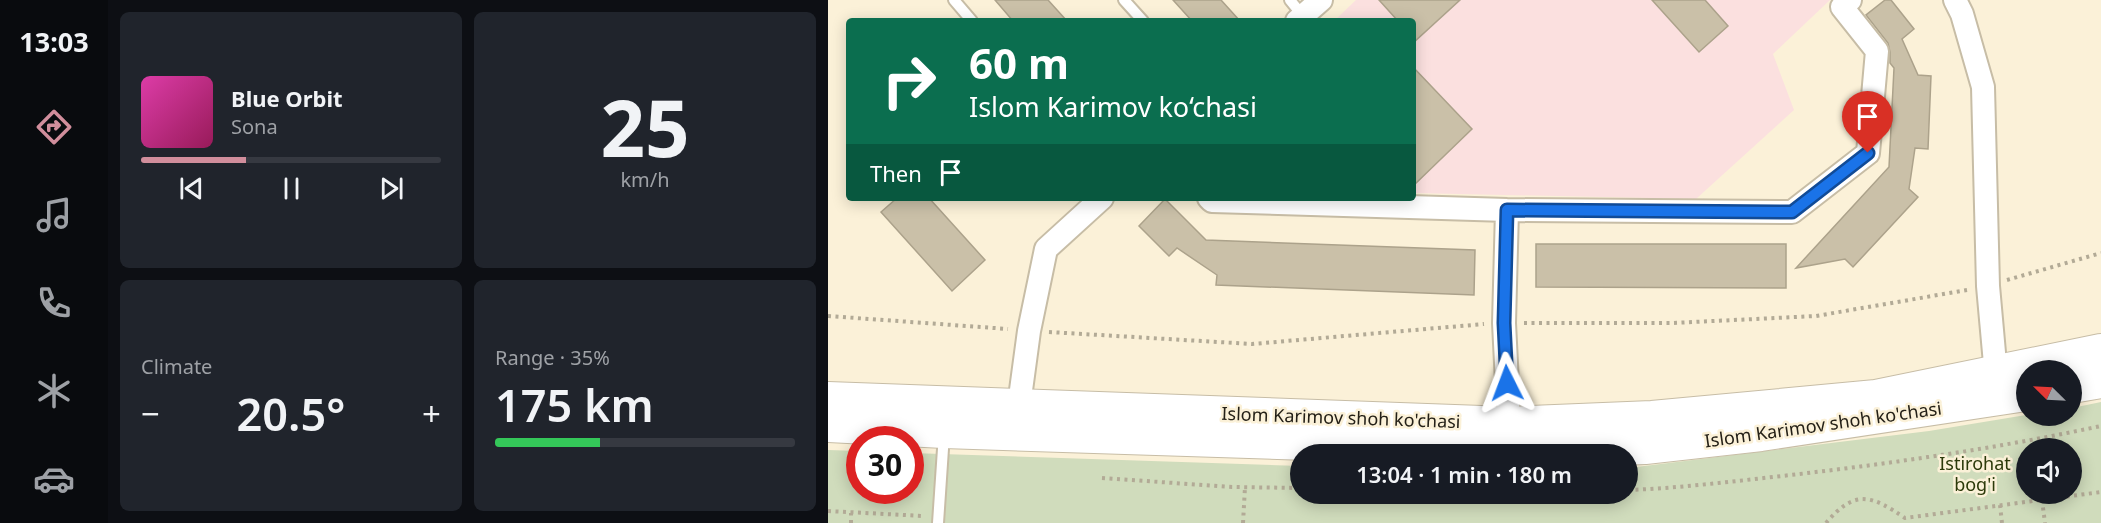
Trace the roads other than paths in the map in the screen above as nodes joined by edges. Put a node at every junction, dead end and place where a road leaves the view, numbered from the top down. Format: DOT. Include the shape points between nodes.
graph roads {
  1 [pos="954,0"];
  2 [pos="1124,0"];
  3 [pos="1321,0"];
  4 [pos="1850,0"];
  5 [pos="1955,0"];
  6 [pos="1297,12"];
  7 [pos="969,18"];
  8 [pos="1140,18"];
  9 [pos="1099,201"];
  10 [pos="1212,201"];
  11 [pos="1507,210"];
  12 [pos="2101,350"];
  13 [pos="2101,382"];
  14 [pos="2082,385"];
  15 [pos="2007,389"];
  16 [pos="828,398"];
  17 [pos="1019,405"];
  18 [pos="945,417"];
  19 [pos="1509,423"];
  20 [pos="828,426"];
  21 [pos="938,520"];
  1 -- 7 [label="lane"];
  2 -- 8 [label="lane"];
  3 -- 6 [label="street"];
  4 -- 11 [label="street" via="1842,7 1877,51 1868,153 1792,212"];
  5 -- 15 [label="street" via="1983,87 1988,286"];
  9 -- 17 [label="street" via="1046,249"];
  10 -- 11 [label="street"];
  11 -- 19 [label="street" via="1504,323"];
  12 -- 15 [label="main road, Islom Karimov shoh ko'chasi"];
  13 -- 14 [label="main road"];
  15 -- 18 [label="main road, Islom Karimov shoh ko'chasi" via="1738,437 1644,448 1548,452"];
  15 -- 19 [label="main road, Islom Karimov shoh ko'chasi" via="1652,417"];
  16 -- 18 [label="main road, Islom Karimov shoh ko'chasi"];
  17 -- 18 [label="main road, Islom Karimov shoh ko'chasi"];
  17 -- 19 [label="main road, Islom Karimov shoh ko'chasi"];
  18 -- 20 [label="main road, Islom Karimov shoh ko'chasi"];
  18 -- 21 [label="lane"];
}
